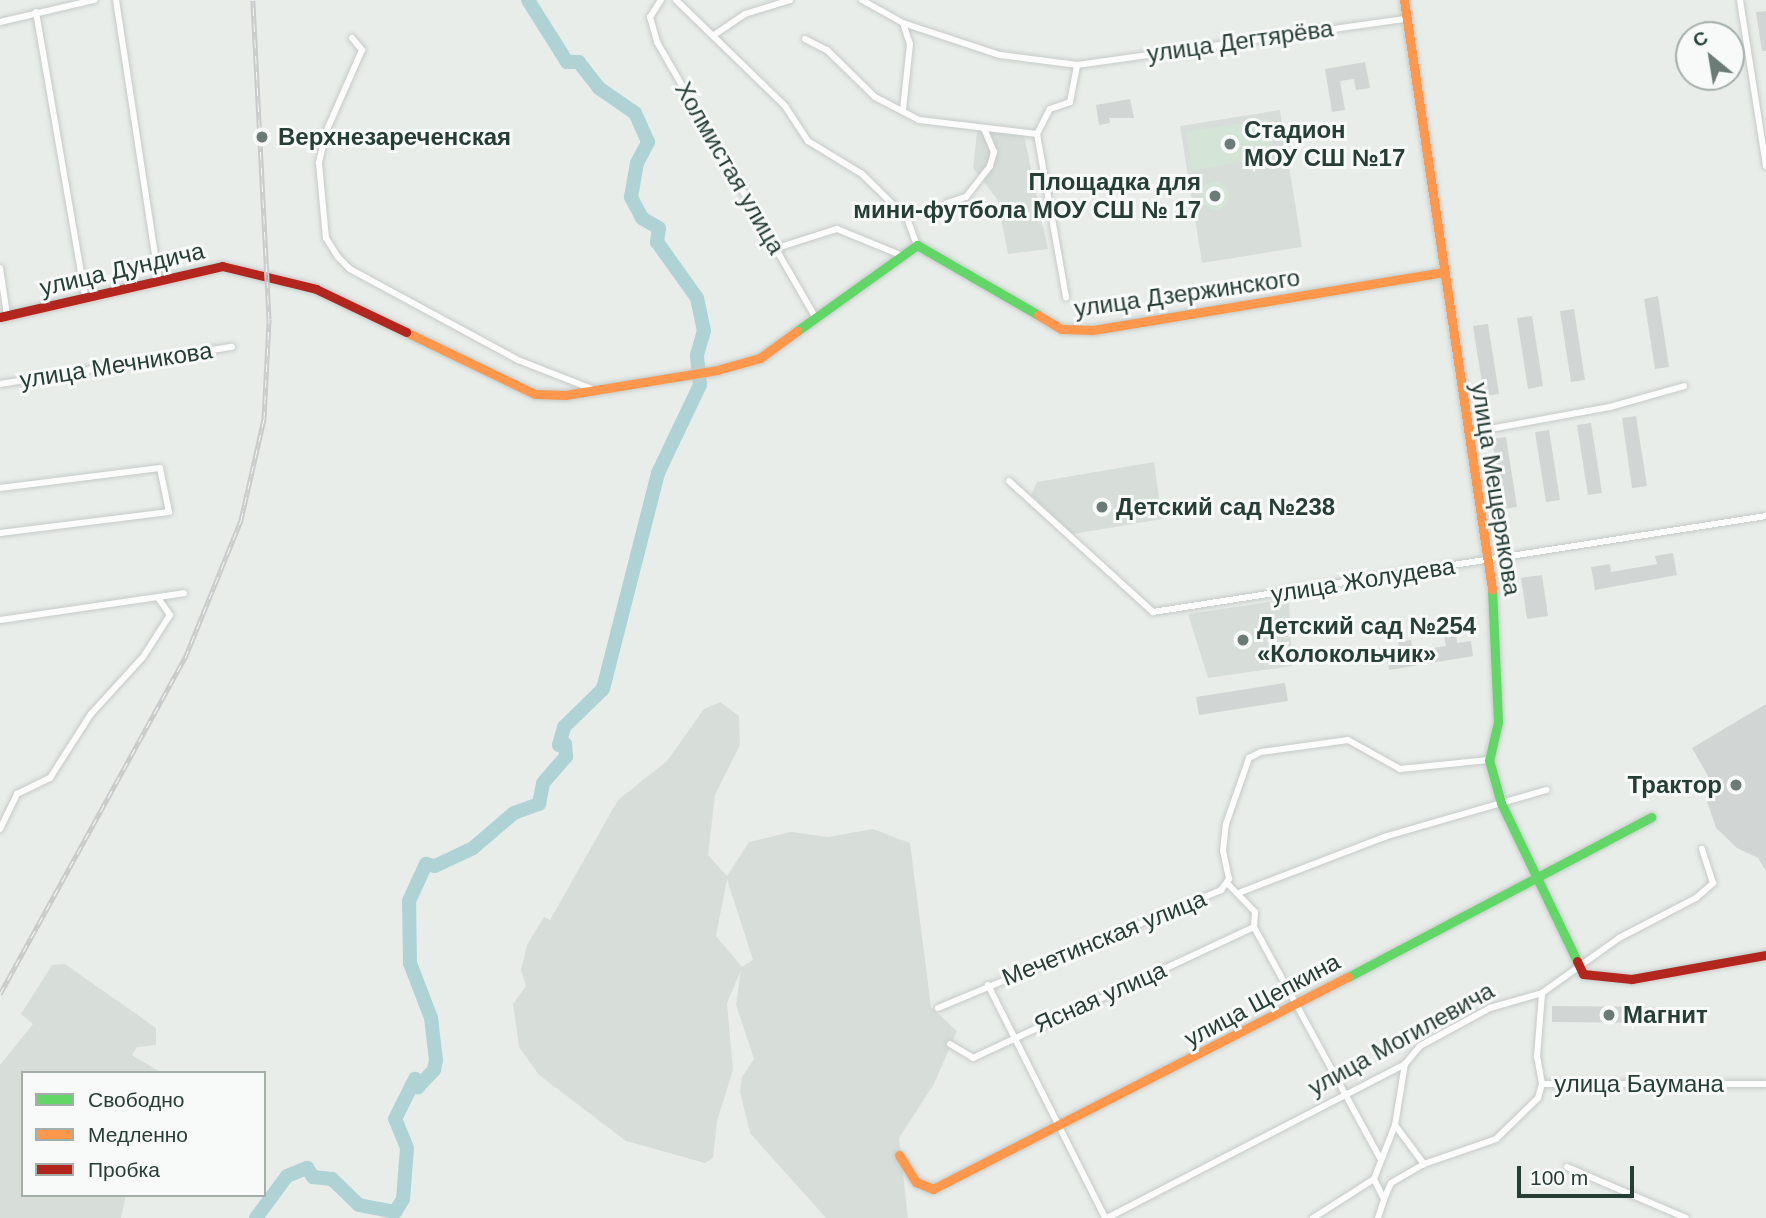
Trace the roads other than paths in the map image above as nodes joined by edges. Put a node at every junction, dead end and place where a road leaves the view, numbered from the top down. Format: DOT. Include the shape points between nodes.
graph roads {
  1 [pos="94,0"];
  2 [pos="116,0"];
  3 [pos="661,0"];
  4 [pos="676,0"];
  5 [pos="790,0"];
  6 [pos="862,0"];
  7 [pos="1404,0"];
  8 [pos="1740,0"];
  9 [pos="36,12"];
  10 [pos="1403,19"];
  11 [pos="0,22"];
  12 [pos="903,23"];
  13 [pos="714,35"];
  14 [pos="352,38"];
  15 [pos="805,39"];
  16 [pos="1077,65"];
  17 [pos="903,110"];
  18 [pos="984,128"];
  19 [pos="1037,134"];
  20 [pos="1766,166"];
  21 [pos="947,203"];
  22 [pos="917,245"];
  23 [pos="777,248"];
  24 [pos="898,254"];
  25 [pos="0,268"];
  26 [pos="1442,272"];
  27 [pos="159,280"];
  28 [pos="85,297"];
  29 [pos="1066,297"];
  30 [pos="4,316"];
  31 [pos="816,318"];
  32 [pos="232,347"];
  33 [pos="0,384"];
  34 [pos="1684,386"];
  35 [pos="596,390"];
  36 [pos="1468,433"];
  37 [pos="1009,481"];
  38 [pos="0,488"];
  39 [pos="1766,516"];
  40 [pos="0,533"];
  41 [pos="1489,561"];
  42 [pos="184,593"];
  43 [pos="158,598"];
  44 [pos="0,621"];
  45 [pos="1489,760"];
  46 [pos="1546,790"];
  47 [pos="1501,803"];
  48 [pos="1650,817"];
  49 [pos="0,829"];
  50 [pos="1702,849"];
  51 [pos="1536,880"];
  52 [pos="1227,883"];
  53 [pos="1241,892"];
  54 [pos="1255,927"];
  55 [pos="1766,955"];
  56 [pos="1579,969"];
  57 [pos="988,985"];
  58 [pos="1542,993"];
  59 [pos="1299,1002"];
  60 [pos="938,1008"];
  61 [pos="1011,1036"];
  62 [pos="950,1044"];
  63 [pos="1405,1064"];
  64 [pos="1542,1084"];
  65 [pos="1766,1084"];
  66 [pos="1346,1093"];
  67 [pos="1395,1125"];
  68 [pos="1060,1128"];
  69 [pos="899,1155"];
  70 [pos="1380,1158"];
  71 [pos="1424,1164"];
  72 [pos="1567,1167"];
  73 [pos="1374,1179"];
  74 [pos="1384,1199"];
  75 [pos="1106,1218"];
  76 [pos="1313,1218"];
  77 [pos="1378,1218"];
  78 [pos="1686,1218"];
  1 -- 9 [label="street"];
  2 -- 27 [label="street"];
  3 -- 23 [label="street, Холмистая улица" via="650,17 684,97 710,129"];
  4 -- 13 [label="street"];
  5 -- 13 [label="street" via="745,14"];
  6 -- 12 [label="street, улица Дегтярёва"];
  7 -- 10 [label="street, улица Мещерякова"];
  8 -- 20 [label="street"];
  9 -- 11 [label="street"];
  9 -- 28 [label="street"];
  10 -- 16 [label="street, улица Дегтярёва"];
  10 -- 26 [label="street, улица Мещерякова"];
  12 -- 16 [label="street, улица Дегтярёва" via="1000,55"];
  12 -- 17 [label="street" via="910,44"];
  13 -- 22 [label="street" via="785,106 808,141 862,174 908,218"];
  14 -- 35 [label="street" via="362,50 326,132 319,163 327,238 338,257 350,269 518,360"];
  15 -- 17 [label="street" via="827,50 875,97"];
  16 -- 19 [label="street" via="1070,102 1046,112"];
  17 -- 18 [label="street" via="919,120"];
  18 -- 19 [label="street"];
  18 -- 21 [label="street" via="994,152 990,166 966,197"];
  19 -- 29 [label="street"];
  22 -- 24 [label="street"];
  22 -- 26 [label="street, улица Дзержинского" via="946,257 1061,329 1093,330"];
  23 -- 24 [label="street" via="837,229"];
  23 -- 31 [label="street, Холмистая улица"];
  24 -- 31 [label="street"];
  25 -- 30 [label="street"];
  26 -- 36 [label="street, улица Мещерякова"];
  27 -- 28 [label="street, улица Дундича"];
  27 -- 35 [label="street, улица Дундича" via="212,266 252,271 355,304 480,372 535,394"];
  28 -- 30 [label="street, улица Дундича"];
  31 -- 35 [label="street, улица Дундича" via="760,358 717,370"];
  32 -- 33 [label="street, улица Мечникова"];
  34 -- 36 [label="street" via="1610,407"];
  36 -- 41 [label="street, улица Мещерякова"];
  37 -- 41 [label="street, улица Жолудева" via="1150,611"];
  38 -- 40 [label="street" via="160,468 169,512"];
  39 -- 41 [label="street, улица Жолудева"];
  41 -- 45 [label="street, улица Мещерякова" via="1500,682"];
  42 -- 43 [label="street"];
  43 -- 44 [label="street"];
  43 -- 49 [label="street" via="170,615 143,657 92,714 50,778 17,794"];
  45 -- 47 [label="street, улица Мещерякова"];
  45 -- 52 [label="street, Мечетинская улица" via="1400,769 1348,740 1261,752 1249,758 1226,824"];
  46 -- 47 [label="street"];
  47 -- 51 [label="street, улица Мещерякова"];
  47 -- 53 [label="street" via="1387,836"];
  48 -- 51 [label="street, улица Щепкина"];
  50 -- 56 [label="street, улица Могилевича" via="1713,878 1710,888 1619,938"];
  51 -- 56 [label="street, улица Мещерякова"];
  51 -- 59 [label="street, улица Щепкина"];
  52 -- 53 [label="street"];
  52 -- 57 [label="street, Мечетинская улица" via="1213,896"];
  53 -- 54 [label="street" via="1255,912"];
  54 -- 59 [label="street"];
  54 -- 61 [label="street, Ясная улица"];
  55 -- 56 [label="street" via="1632,979 1591,978"];
  56 -- 58 [label="street, улица Могилевича"];
  57 -- 60 [label="street, Мечетинская улица"];
  57 -- 61 [label="street"];
  58 -- 63 [label="street, улица Могилевича" via="1490,1008 1420,1046"];
  58 -- 64 [label="street" via="1537,1057"];
  59 -- 66 [label="street"];
  59 -- 68 [label="street, улица Щепкина"];
  61 -- 62 [label="street, Ясная улица" via="973,1058"];
  61 -- 68 [label="street"];
  63 -- 66 [label="street, улица Могилевича"];
  63 -- 67 [label="street"];
  64 -- 65 [label="street, улица Баумана"];
  64 -- 71 [label="street, улица Баумана" via="1538,1098 1496,1139"];
  66 -- 70 [label="street"];
  66 -- 75 [label="street, улица Могилевича"];
  67 -- 70 [label="street"];
  67 -- 71 [label="street"];
  68 -- 69 [label="street, улица Щепкина" via="933,1189 916,1182"];
  68 -- 75 [label="street"];
  70 -- 73 [label="street"];
  71 -- 74 [label="street, улица Баумана" via="1391,1183"];
  72 -- 78 [label="street"];
  73 -- 74 [label="street"];
  73 -- 76 [label="street"];
  74 -- 77 [label="street"];
}
